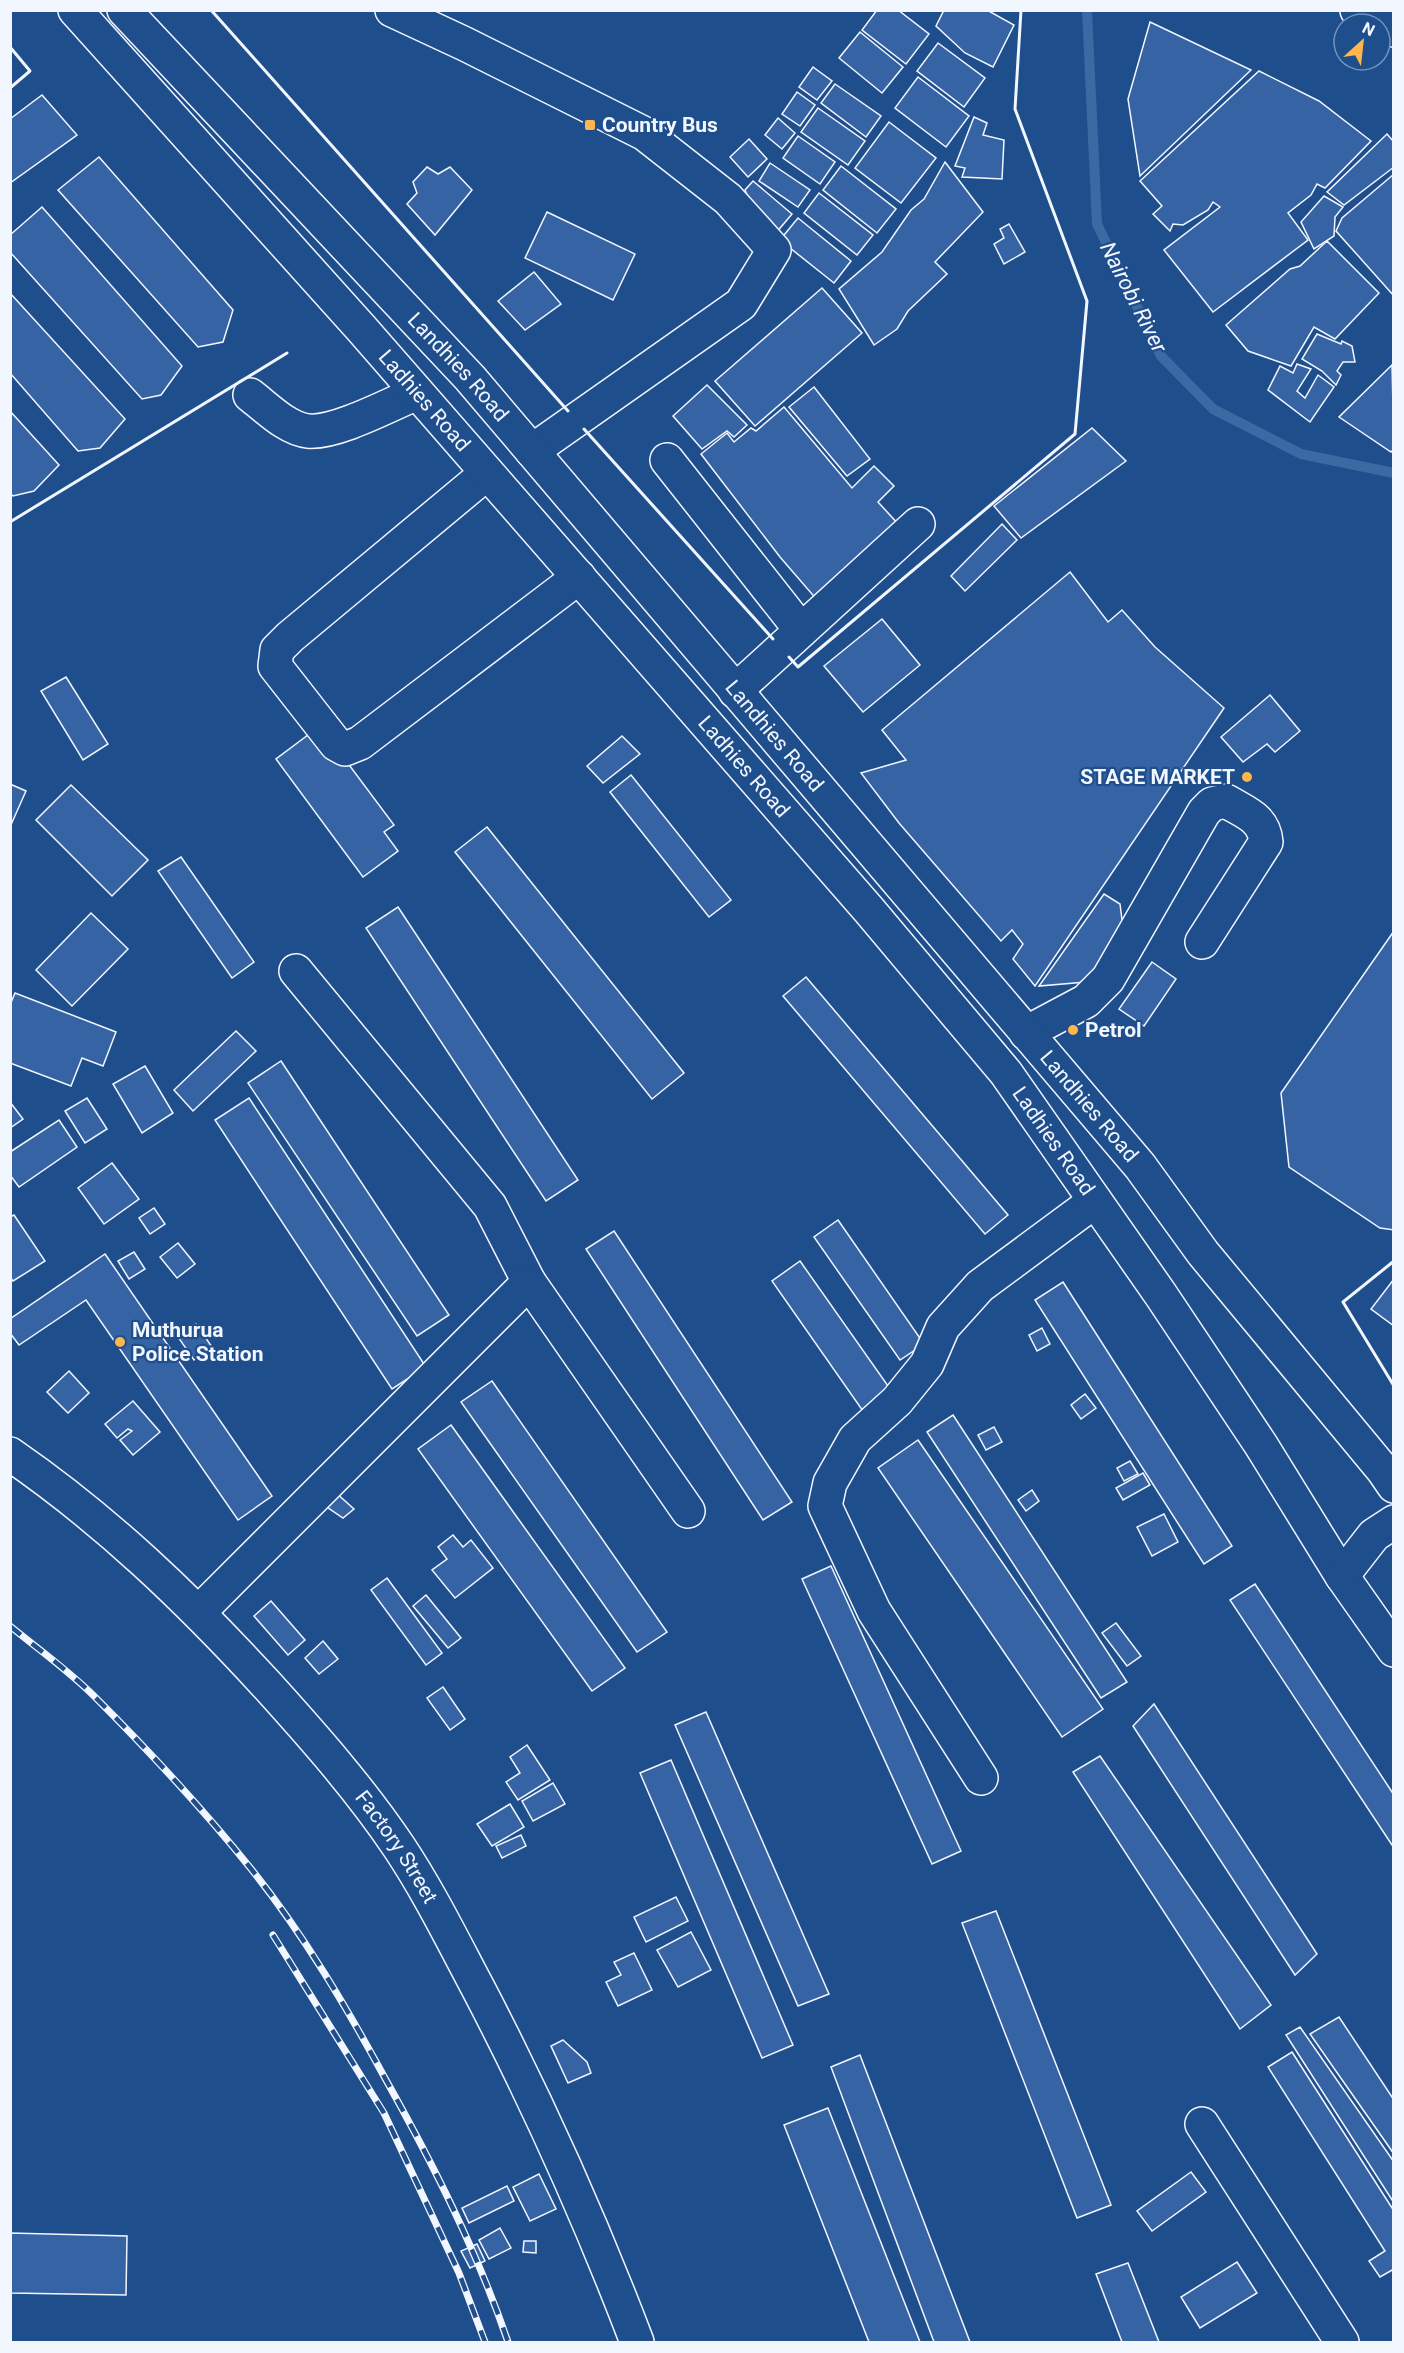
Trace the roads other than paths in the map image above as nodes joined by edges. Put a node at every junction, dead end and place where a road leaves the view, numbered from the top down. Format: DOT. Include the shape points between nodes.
graph roads {
  1 [pos="75,10"];
  2 [pos="124,10"];
  3 [pos="392,10"];
  4 [pos="1357,10"];
  5 [pos="1394,30"];
  6 [pos="417,393"];
  7 [pos="250,395"];
  8 [pos="532,451"];
  9 [pos="667,460"];
  10 [pos="487,473"];
  11 [pos="918,524"];
  12 [pos="579,577"];
  13 [pos="801,630"];
  14 [pos="735,691"];
  15 [pos="1202,942"];
  16 [pos="296,971"];
  17 [pos="1026,1033"];
  18 [pos="1095,1201"];
  19 [pos="529,1282"];
  20 [pos="10,1454"];
  21 [pos="1394,1486"];
  22 [pos="688,1511"];
  23 [pos="1394,1522"];
  24 [pos="1342,1576"];
  25 [pos="199,1612"];
  26 [pos="1394,1650"];
  27 [pos="981,1778"];
  28 [pos="1202,2124"];
  29 [pos="637,2343"];
  30 [pos="1342,2343"];
  1 -- 6 [label="main road, Ladhies Road"];
  2 -- 8 [label="main road, Landhies Road" via="470,378"];
  3 -- 8 [label="main road" via="645,134 728,199 774,250 741,304"];
  4 -- 5 [label="main road"];
  6 -- 7 [label="main road" via="342,425 308,431 290,424"];
  6 -- 10 [label="main road, Ladhies Road"];
  8 -- 14 [label="main road, Landhies Road"];
  9 -- 13 [label="main road"];
  10 -- 12 [label="main road, Ladhies Road"];
  10 -- 12 [label="main road" via="290,636 277,651 275,666 336,744 345,749 360,743"];
  11 -- 13 [label="main road"];
  12 -- 18 [label="main road, Ladhies Road" via="1006,1073"];
  13 -- 14 [label="main road"];
  14 -- 17 [label="main road, Landhies Road"];
  15 -- 17 [label="main road" via="1266,842 1265,828 1226,801 1212,804 1204,812 1108,979 1086,1001"];
  16 -- 19 [label="main road" via="490,1206"];
  17 -- 21 [label="main road, Landhies Road" via="1140,1166 1203,1253"];
  18 -- 24 [label="main road, Ladhies Road" via="1261,1445"];
  18 -- 27 [label="main road" via="980,1286 943,1327 927,1364 897,1401 855,1439 830,1483 825,1506 874,1611"];
  19 -- 22 [label="main road"];
  19 -- 25 [label="main road"];
  20 -- 25 [label="main road, Factory Street" via="107,1527"];
  23 -- 24 [label="main road" via="1374,1535"];
  24 -- 26 [label="main road, Ladhies Road"];
  25 -- 29 [label="main road, Factory Street" via="334,1759 400,1848 525,2079 607,2264"];
  28 -- 30 [label="main road"];
}
